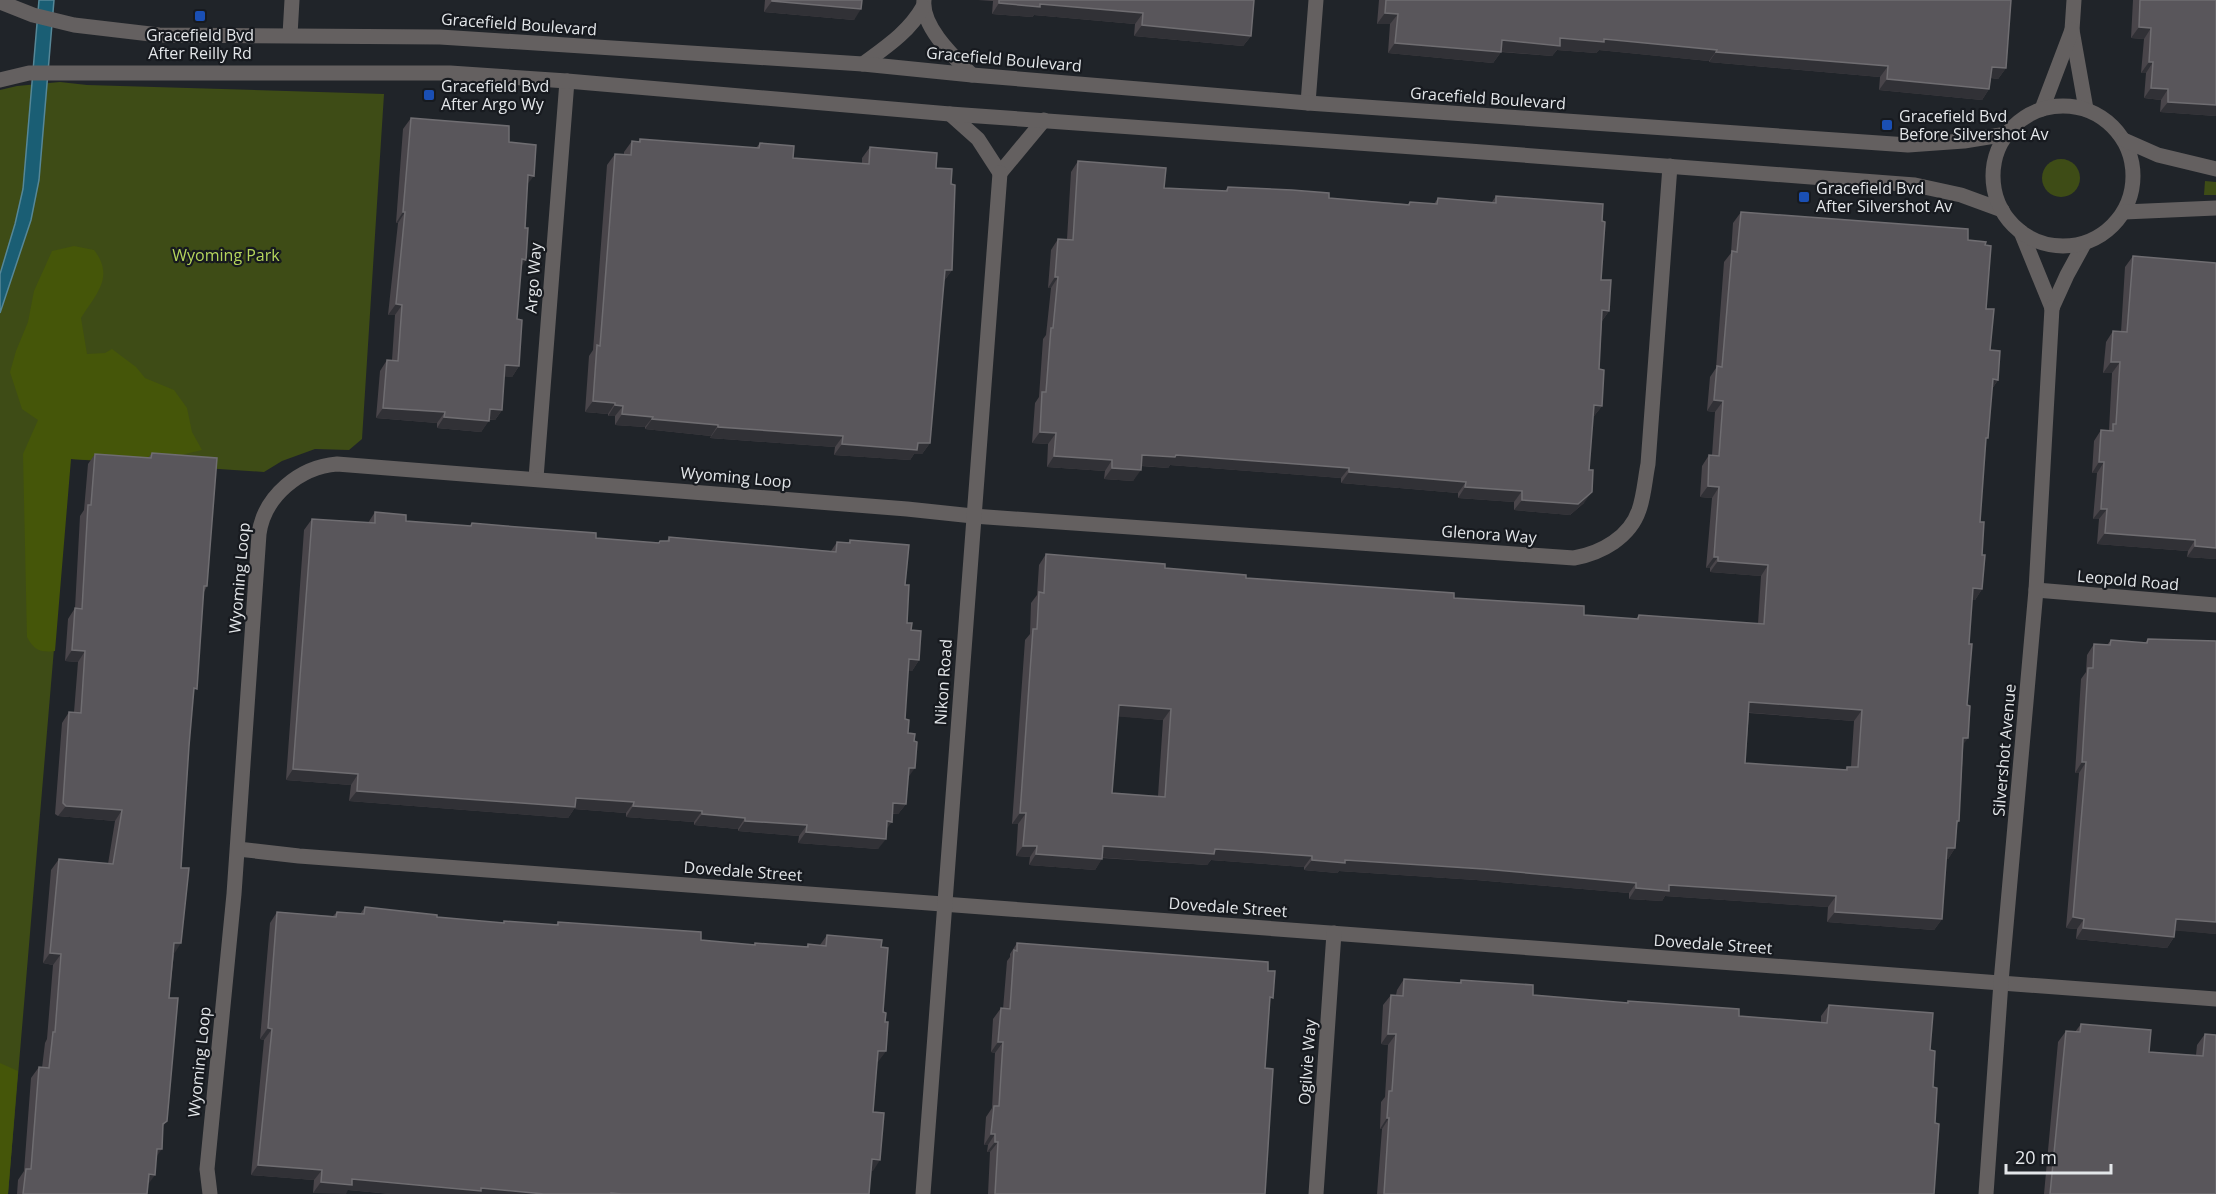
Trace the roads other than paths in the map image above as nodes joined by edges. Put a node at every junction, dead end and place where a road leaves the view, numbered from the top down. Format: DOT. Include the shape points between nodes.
graph roads {
  1 [pos="292,0"];
  2 [pos="1316,0"];
  3 [pos="2074,0"];
  4 [pos="0,2"];
  5 [pos="923,3"];
  6 [pos="2072,30"];
  7 [pos="290,35"];
  8 [pos="863,64"];
  9 [pos="972,75"];
  10 [pos="0,80"];
  11 [pos="567,81"];
  12 [pos="1308,103"];
  13 [pos="2042,109"];
  14 [pos="2086,109"];
  15 [pos="950,114"];
  16 [pos="1044,120"];
  17 [pos="2007,134"];
  18 [pos="2124,140"];
  19 [pos="1670,166"];
  20 [pos="2216,169"];
  21 [pos="1000,173"];
  22 [pos="2216,208"];
  23 [pos="2002,210"];
  24 [pos="2124,212"];
  25 [pos="2021,232"];
  26 [pos="2084,244"];
  27 [pos="2052,308"];
  28 [pos="536,478"];
  29 [pos="973,516"];
  30 [pos="2036,590"];
  31 [pos="2216,605"];
  32 [pos="238,849"];
  33 [pos="944,905"];
  34 [pos="1334,933"];
  35 [pos="2001,982"];
  36 [pos="2216,999"];
  37 [pos="210,1194"];
  38 [pos="923,1194"];
  39 [pos="1316,1194"];
  40 [pos="1986,1194"];
  1 -- 7 [label="street"];
  2 -- 12 [label="street"];
  3 -- 6 [label="street"];
  4 -- 7 [label="street, Gracefield Boulevard" via="54,20 103,29 159,35"];
  5 -- 8 [label="street" via="903,33"];
  5 -- 9 [label="street" via="940,40"];
  6 -- 13 [label="street"];
  6 -- 14 [label="street"];
  7 -- 8 [label="street, Gracefield Boulevard" via="440,37"];
  8 -- 9 [label="street, Gracefield Boulevard"];
  9 -- 12 [label="street, Gracefield Boulevard"];
  10 -- 11 [label="street" via="29,73 450,73"];
  11 -- 15 [label="street"];
  11 -- 28 [label="street, Argo Way"];
  12 -- 17 [label="street, Gracefield Boulevard" via="1908,145"];
  13 -- 14 [label="street"];
  13 -- 17 [label="street" via="2016,123"];
  14 -- 18 [label="street" via="2102,117"];
  15 -- 16 [label="street"];
  15 -- 21 [label="street" via="978,139"];
  16 -- 19 [label="street"];
  16 -- 21 [label="street"];
  17 -- 23 [label="street" via="1993,171"];
  18 -- 20 [label="street" via="2158,155"];
  18 -- 24 [label="street" via="2134,178"];
  19 -- 23 [label="street" via="1915,185 1961,195"];
  19 -- 29 [label="street, Glenora Way" via="1648,464 1640,509 1633,524 1610,545 1574,558"];
  21 -- 29 [label="street, Nikon Road"];
  22 -- 24 [label="street"];
  23 -- 25 [label="street"];
  24 -- 26 [label="street" via="2100,237"];
  25 -- 26 [label="street" via="2051,245"];
  25 -- 27 [label="street, Silvershot Avenue"];
  26 -- 27 [label="street, Silvershot Avenue"];
  27 -- 30 [label="street, Silvershot Avenue"];
  28 -- 29 [label="street, Wyoming Loop"];
  28 -- 32 [label="street, Wyoming Loop" via="337,464 305,472 278,494 264,514 259,534"];
  29 -- 33 [label="street, Nikon Road"];
  30 -- 31 [label="street, Leopold Road"];
  30 -- 35 [label="street, Silvershot Avenue"];
  32 -- 33 [label="street, Dovedale Street"];
  32 -- 37 [label="street, Wyoming Loop" via="207,1168"];
  33 -- 34 [label="street, Dovedale Street"];
  33 -- 38 [label="street, Nikon Road"];
  34 -- 35 [label="street, Dovedale Street"];
  34 -- 39 [label="street, Ogilvie Way"];
  35 -- 36 [label="street, Dovedale Street"];
  35 -- 40 [label="street, Silvershot Avenue"];
}
